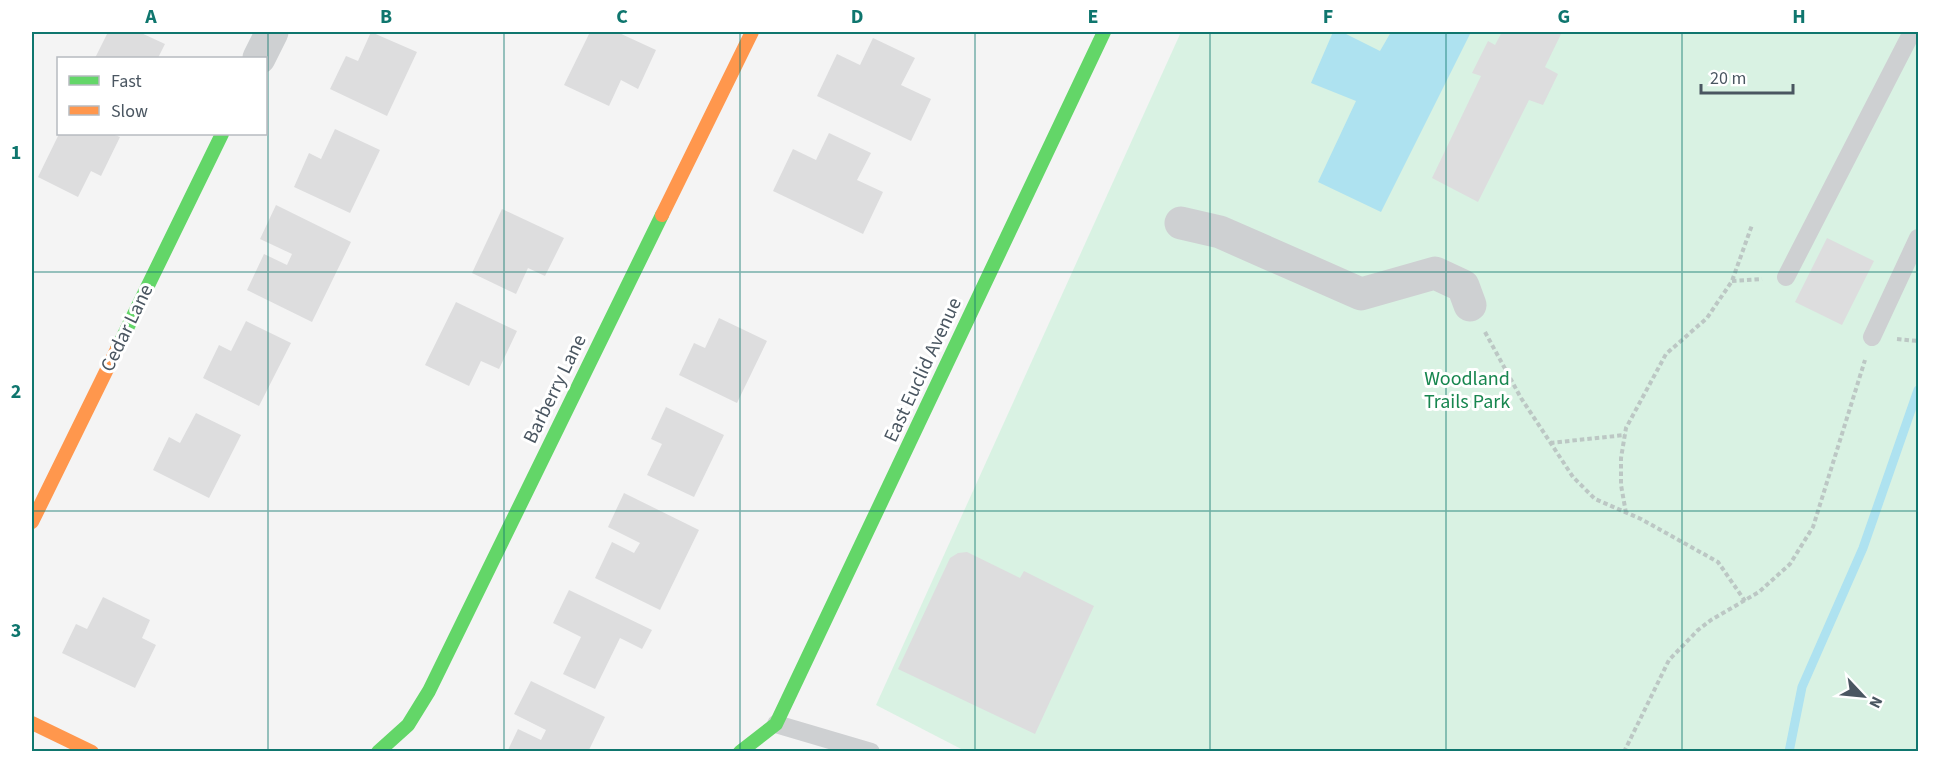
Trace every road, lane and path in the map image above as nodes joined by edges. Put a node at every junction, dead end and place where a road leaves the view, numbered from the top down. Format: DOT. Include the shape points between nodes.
graph roads {
  1 [pos="272,32"];
  2 [pos="752,32"];
  3 [pos="1104,32"];
  4 [pos="1912,32"];
  5 [pos="260,57"];
  6 [pos="222,135"];
  7 [pos="1181,223"];
  8 [pos="1752,225"];
  9 [pos="1918,238"];
  10 [pos="1786,277"];
  11 [pos="1732,281"];
  12 [pos="1470,305"];
  13 [pos="1870,345"];
  14 [pos="1625,435"];
  15 [pos="1551,443"];
  16 [pos="1626,513"];
  17 [pos="32,522"];
  18 [pos="1745,601"];
  19 [pos="32,723"];
  20 [pos="776,724"];
  21 [pos="777,742"];
  22 [pos="92,752"];
  23 [pos="378,752"];
  24 [pos="740,752"];
  25 [pos="871,752"];
  26 [pos="1624,752"];
  1 -- 5 [label="street"];
  2 -- 23 [label="street, Barberry Lane" via="429,691 408,724"];
  3 -- 20 [label="street, East Euclid Avenue"];
  4 -- 10 [label="lane"];
  6 -- 17 [label="street, Cedar Lane"];
  7 -- 12 [label="street" via="1220,232 1361,294 1435,273 1463,286"];
  8 -- 11 [label="path"];
  9 -- 13 [label="lane"];
  10 -- 11 [label="path"];
  11 -- 14 [label="path" via="1707,318 1666,354"];
  12 -- 15 [label="path" via="1521,398"];
  13 -- 18 [label="path" via="1813,527 1790,564"];
  14 -- 15 [label="path"];
  14 -- 16 [label="path" via="1621,485"];
  15 -- 16 [label="path" via="1573,477 1595,499"];
  16 -- 18 [label="path" via="1718,562"];
  18 -- 26 [label="path" via="1698,630 1669,660"];
  19 -- 22 [label="street"];
  20 -- 21 [label="street, East Euclid Avenue"];
  20 -- 24 [label="street, East Euclid Avenue"];
  20 -- 25 [label="lane"];
}
